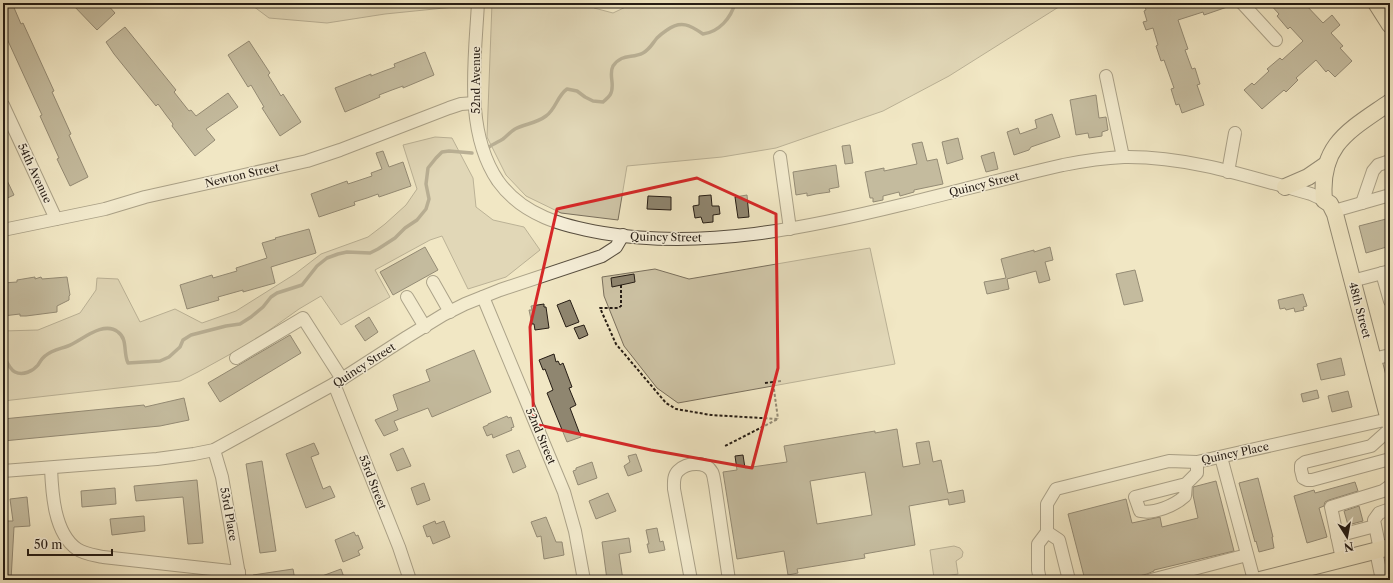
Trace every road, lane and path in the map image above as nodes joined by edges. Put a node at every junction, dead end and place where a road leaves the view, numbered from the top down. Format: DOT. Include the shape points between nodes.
graph roads {
  1 [pos="478,3"];
  2 [pos="1242,3"];
  3 [pos="1376,3"];
  4 [pos="1383,3"];
  5 [pos="1390,11"];
  6 [pos="1390,25"];
  7 [pos="1276,40"];
  8 [pos="1106,76"];
  9 [pos="1390,102"];
  10 [pos="475,103"];
  11 [pos="3,105"];
  12 [pos="1390,116"];
  13 [pos="1235,133"];
  14 [pos="780,157"];
  15 [pos="1123,157"];
  16 [pos="1390,161"];
  17 [pos="1327,164"];
  18 [pos="1228,172"];
  19 [pos="1285,187"];
  20 [pos="1390,195"];
  21 [pos="1362,203"];
  22 [pos="1329,205"];
  23 [pos="56,219"];
  24 [pos="790,229"];
  25 [pos="3,230"];
  26 [pos="623,236"];
  27 [pos="1386,272"];
  28 [pos="1352,281"];
  29 [pos="433,282"];
  30 [pos="621,285"];
  31 [pos="407,297"];
  32 [pos="483,297"];
  33 [pos="1390,301"];
  34 [pos="450,312"];
  35 [pos="425,327"];
  36 [pos="1390,355"];
  37 [pos="236,358"];
  38 [pos="1373,359"];
  39 [pos="781,380"];
  40 [pos="338,382"];
  41 [pos="773,382"];
  42 [pos="765,383"];
  43 [pos="778,419"];
  44 [pos="1390,424"];
  45 [pos="725,446"];
  46 [pos="214,450"];
  47 [pos="1221,457"];
  48 [pos="1390,459"];
  49 [pos="1197,462"];
  50 [pos="51,468"];
  51 [pos="3,471"];
  52 [pos="1186,484"];
  53 [pos="1386,489"];
  54 [pos="1389,510"];
  55 [pos="1375,526"];
  56 [pos="1047,532"];
  57 [pos="1337,536"];
  58 [pos="1382,549"];
  59 [pos="1247,555"];
  60 [pos="1342,559"];
  61 [pos="1306,574"];
  62 [pos="239,576"];
  63 [pos="1267,579"];
  64 [pos="410,580"];
  65 [pos="584,580"];
  66 [pos="691,580"];
  67 [pos="729,580"];
  68 [pos="1040,580"];
  69 [pos="1069,580"];
  70 [pos="1151,580"];
  71 [pos="1254,580"];
  72 [pos="1382,580"];
  1 -- 10 [label="street, 52nd Avenue"];
  2 -- 7 [label="street"];
  3 -- 6 [label="main road"];
  4 -- 5 [label="main road"];
  8 -- 15 [label="street"];
  9 -- 17 [label="main road" via="1350,130 1335,146"];
  10 -- 23 [label="street, Newton Street" via="456,105 308,161"];
  10 -- 26 [label="street, 52nd Avenue" via="478,133 486,156 497,179 518,202 538,215 563,224"];
  11 -- 23 [label="street, 54th Avenue"];
  12 -- 22 [label="main road" via="1351,143 1344,152 1337,168"];
  13 -- 18 [label="street"];
  14 -- 24 [label="street"];
  15 -- 18 [label="street, Quincy Street" via="1199,164"];
  15 -- 24 [label="street, Quincy Street" via="1063,165 859,215"];
  16 -- 21 [label="street" via="1378,165 1373,171"];
  17 -- 19 [label="main road" via="1308,177"];
  17 -- 22 [label="main road" via="1324,181"];
  18 -- 19 [label="street, Quincy Street"];
  19 -- 22 [label="street, Quincy Street" via="1316,196"];
  20 -- 21 [label="street"];
  21 -- 22 [label="street"];
  22 -- 28 [label="main road, 48th Street"];
  23 -- 25 [label="street, Newton Street"];
  24 -- 26 [label="street, Quincy Street" via="753,235 715,237"];
  26 -- 32 [label="street, Quincy Street" via="616,247 602,256"];
  27 -- 28 [label="street"];
  27 -- 33 [label="street"];
  28 -- 38 [label="main road, 48th Street"];
  29 -- 34 [label="street"];
  30 -- 43 [label="path" via="621,306 600,308 616,344 666,404 676,409 711,415"];
  31 -- 35 [label="street"];
  32 -- 34 [label="street, Quincy Street"];
  32 -- 65 [label="street, 52nd Street" via="564,492 575,531"];
  34 -- 35 [label="street, Quincy Street"];
  35 -- 40 [label="street, Quincy Street"];
  36 -- 38 [label="street"];
  37 -- 40 [label="street, 53rd Street" via="303,318"];
  38 -- 44 [label="main road, 48th Street"];
  39 -- 41 [label="path"];
  40 -- 46 [label="street, Quincy Street"];
  40 -- 64 [label="street, 53rd Street"];
  41 -- 42 [label="path"];
  41 -- 43 [label="path"];
  43 -- 45 [label="path"];
  44 -- 47 [label="street, Quincy Place"];
  44 -- 48 [label="street" via="1371,446 1305,462 1300,470 1303,478 1312,480"];
  46 -- 50 [label="street, Quincy Street" via="157,459"];
  46 -- 62 [label="street, 53rd Place" via="222,477"];
  47 -- 49 [label="street, Quincy Place"];
  47 -- 59 [label="street"];
  49 -- 52 [label="street" via="1197,473"];
  49 -- 56 [label="street, Quincy Place" via="1169,461 1056,489 1047,504"];
  50 -- 51 [label="street, Quincy Street"];
  50 -- 62 [label="street" via="60,525 70,543 78,550 111,558"];
  53 -- 54 [label="street"];
  53 -- 57 [label="street" via="1331,507"];
  54 -- 55 [label="street" via="1376,516"];
  55 -- 57 [label="street"];
  55 -- 58 [label="street"];
  56 -- 68 [label="street, Quincy Place" via="1038,544"];
  56 -- 69 [label="street" via="1059,540"];
  57 -- 60 [label="street"];
  58 -- 60 [label="main road"];
  58 -- 72 [label="street"];
  59 -- 70 [label="street"];
  59 -- 71 [label="street"];
  60 -- 61 [label="main road"];
  61 -- 63 [label="main road"];
  66 -- 67 [label="street" via="674,478 678,471 686,466 698,464 706,466 712,472"];
}
